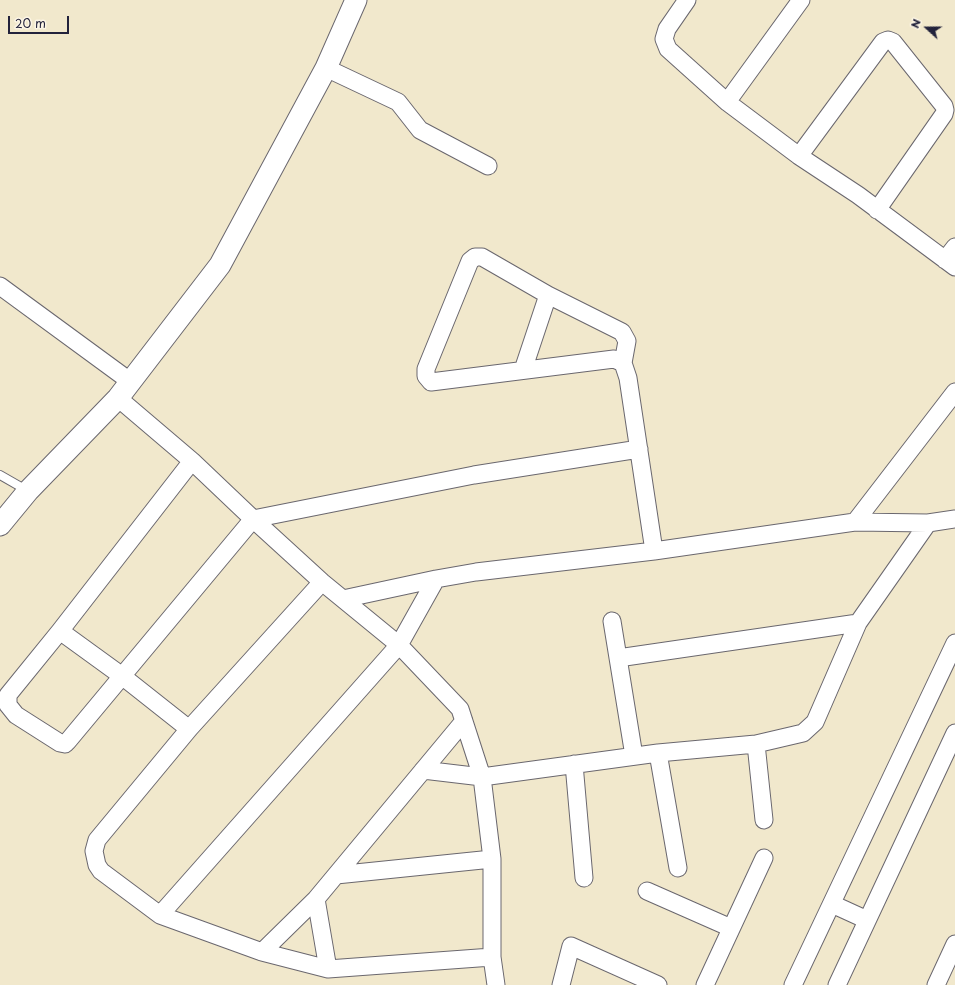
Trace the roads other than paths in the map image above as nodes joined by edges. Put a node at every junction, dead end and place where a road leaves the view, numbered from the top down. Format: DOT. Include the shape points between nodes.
graph roads {
  1 [pos="356,0"];
  2 [pos="687,0"];
  3 [pos="801,0"];
  4 [pos="326,68"];
  5 [pos="727,102"];
  6 [pos="799,156"];
  7 [pos="488,166"];
  8 [pos="877,210"];
  9 [pos="952,258"];
  10 [pos="0,286"];
  11 [pos="548,295"];
  12 [pos="622,363"];
  13 [pos="523,370"];
  14 [pos="131,382"];
  15 [pos="955,392"];
  16 [pos="118,398"];
  17 [pos="639,449"];
  18 [pos="192,461"];
  19 [pos="0,475"];
  20 [pos="28,491"];
  21 [pos="253,519"];
  22 [pos="955,519"];
  23 [pos="856,522"];
  24 [pos="928,523"];
  25 [pos="0,525"];
  26 [pos="654,551"];
  27 [pos="436,579"];
  28 [pos="322,582"];
  29 [pos="343,599"];
  30 [pos="612,621"];
  31 [pos="858,623"];
  32 [pos="60,631"];
  33 [pos="955,643"];
  34 [pos="399,645"];
  35 [pos="618,658"];
  36 [pos="122,676"];
  37 [pos="464,722"];
  38 [pos="190,729"];
  39 [pos="954,737"];
  40 [pos="756,744"];
  41 [pos="658,753"];
  42 [pos="634,756"];
  43 [pos="574,764"];
  44 [pos="423,770"];
  45 [pos="482,777"];
  46 [pos="764,820"];
  47 [pos="764,858"];
  48 [pos="492,859"];
  49 [pos="678,868"];
  50 [pos="336,875"];
  51 [pos="584,878"];
  52 [pos="647,890"];
  53 [pos="316,899"];
  54 [pos="832,904"];
  55 [pos="160,915"];
  56 [pos="867,920"];
  57 [pos="731,928"];
  58 [pos="955,944"];
  59 [pos="262,952"];
  60 [pos="492,957"];
  61 [pos="328,969"];
  62 [pos="653,984"];
  63 [pos="496,985"];
  64 [pos="561,985"];
  65 [pos="705,985"];
  66 [pos="793,985"];
  67 [pos="837,985"];
  68 [pos="936,985"];
  1 -- 4 [label="street"];
  2 -- 5 [label="street" via="667,29 664,39 668,49"];
  3 -- 5 [label="street"];
  4 -- 7 [label="street" via="398,102 420,130"];
  4 -- 14 [label="street" via="220,265"];
  5 -- 6 [label="street"];
  6 -- 8 [label="street"];
  6 -- 8 [label="street" via="883,42 892,42 945,110"];
  8 -- 9 [label="street"];
  10 -- 14 [label="street"];
  11 -- 12 [label="street" via="622,332 628,341"];
  11 -- 13 [label="street"];
  11 -- 13 [label="street" via="482,257 475,257 470,261 426,369 426,376 431,382"];
  12 -- 13 [label="street" via="614,359"];
  12 -- 17 [label="street" via="628,378"];
  14 -- 16 [label="street"];
  15 -- 23 [label="street"];
  16 -- 18 [label="street"];
  16 -- 20 [label="street"];
  17 -- 21 [label="street" via="474,475"];
  17 -- 26 [label="street"];
  18 -- 21 [label="street"];
  18 -- 32 [label="street"];
  19 -- 20 [label="lane"];
  20 -- 25 [label="street"];
  21 -- 28 [label="street"];
  21 -- 36 [label="street"];
  22 -- 24 [label="street"];
  23 -- 24 [label="street"];
  23 -- 26 [label="street"];
  24 -- 31 [label="street"];
  26 -- 27 [label="street"];
  27 -- 29 [label="street"];
  27 -- 34 [label="street"];
  28 -- 29 [label="street"];
  28 -- 38 [label="street"];
  29 -- 34 [label="street"];
  30 -- 35 [label="street"];
  31 -- 35 [label="street"];
  31 -- 40 [label="street" via="815,722 803,733"];
  32 -- 36 [label="street"];
  32 -- 36 [label="street" via="8,695 8,705 16,715 65,744"];
  33 -- 54 [label="street"];
  34 -- 37 [label="street" via="460,709"];
  34 -- 55 [label="street"];
  35 -- 42 [label="street"];
  36 -- 38 [label="street"];
  37 -- 44 [label="street"];
  37 -- 45 [label="street"];
  38 -- 55 [label="street" via="97,840 94,851 101,871"];
  39 -- 56 [label="street"];
  40 -- 41 [label="street"];
  40 -- 46 [label="street"];
  41 -- 42 [label="street"];
  41 -- 49 [label="street"];
  42 -- 43 [label="street"];
  43 -- 45 [label="street"];
  43 -- 51 [label="street"];
  44 -- 45 [label="street"];
  44 -- 50 [label="street"];
  45 -- 48 [label="street"];
  47 -- 57 [label="street"];
  48 -- 50 [label="street"];
  48 -- 60 [label="street"];
  50 -- 53 [label="street"];
  52 -- 57 [label="street"];
  53 -- 59 [label="street"];
  53 -- 61 [label="street"];
  54 -- 56 [label="street"];
  54 -- 66 [label="street"];
  55 -- 59 [label="street"];
  56 -- 67 [label="street"];
  57 -- 65 [label="street"];
  58 -- 68 [label="street"];
  59 -- 61 [label="street"];
  60 -- 61 [label="street"];
  60 -- 63 [label="street"];
  62 -- 64 [label="street" via="571,946"];
}
